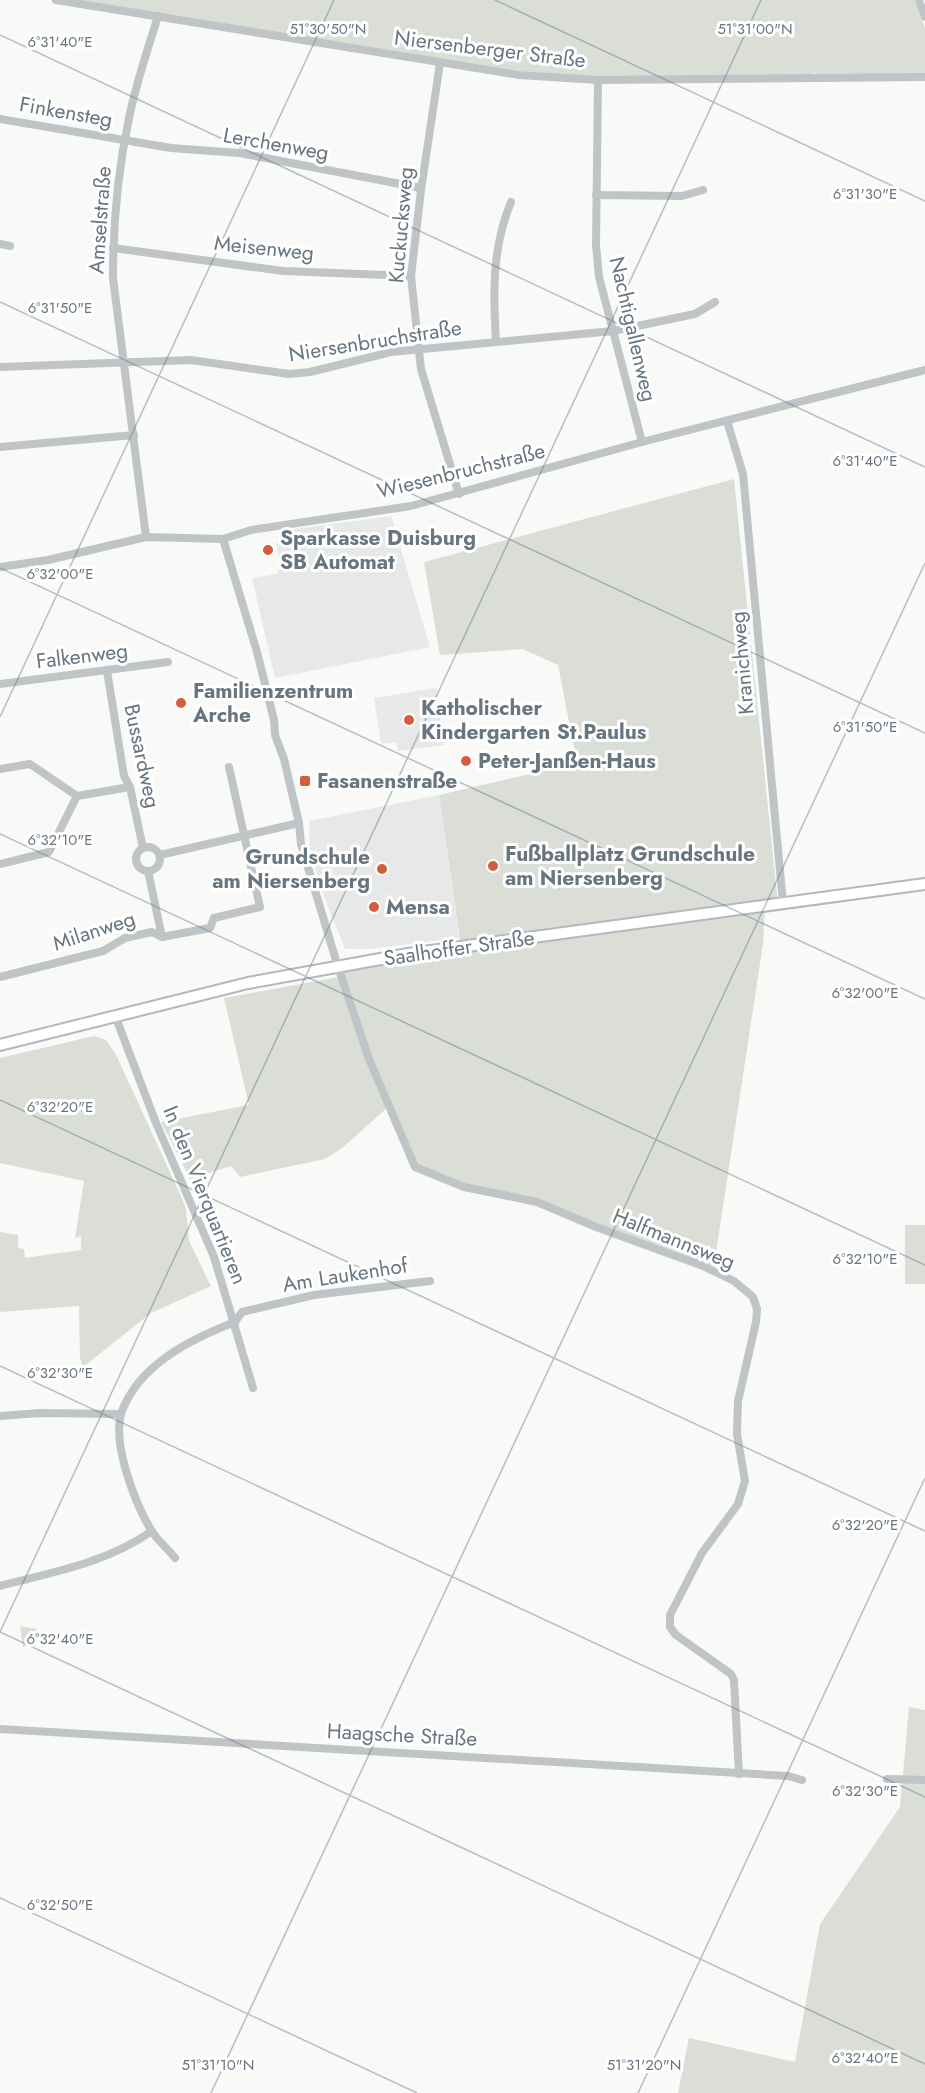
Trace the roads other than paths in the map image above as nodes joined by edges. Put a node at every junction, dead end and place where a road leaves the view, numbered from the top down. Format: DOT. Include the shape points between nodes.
graph roads {
  1 [pos="56,0"];
  2 [pos="919,0"];
  3 [pos="158,16"];
  4 [pos="925,17"];
  5 [pos="440,63"];
  6 [pos="925,77"];
  7 [pos="598,80"];
  8 [pos="0,119"];
  9 [pos="125,141"];
  10 [pos="421,188"];
  11 [pos="703,190"];
  12 [pos="596,195"];
  13 [pos="511,202"];
  14 [pos="0,244"];
  15 [pos="10,246"];
  16 [pos="113,248"];
  17 [pos="411,276"];
  18 [pos="716,302"];
  19 [pos="612,331"];
  20 [pos="496,342"];
  21 [pos="417,349"];
  22 [pos="123,361"];
  23 [pos="0,367"];
  24 [pos="925,370"];
  25 [pos="728,421"];
  26 [pos="134,435"];
  27 [pos="642,442"];
  28 [pos="0,447"];
  29 [pos="459,494"];
  30 [pos="146,537"];
  31 [pos="223,539"];
  32 [pos="0,567"];
  33 [pos="168,662"];
  34 [pos="107,671"];
  35 [pos="0,684"];
  36 [pos="229,767"];
  37 [pos="0,769"];
  38 [pos="130,787"];
  39 [pos="77,796"];
  40 [pos="299,823"];
  41 [pos="243,836"];
  42 [pos="143,848"];
  43 [pos="160,855"];
  44 [pos="0,864"];
  45 [pos="147,871"];
  46 [pos="925,884"];
  47 [pos="783,903"];
  48 [pos="162,937"];
  49 [pos="338,967"];
  50 [pos="0,977"];
  51 [pos="116,1018"];
  52 [pos="0,1046"];
  53 [pos="430,1281"];
  54 [pos="235,1322"];
  55 [pos="253,1388"];
  56 [pos="121,1414"];
  57 [pos="0,1416"];
  58 [pos="152,1531"];
  59 [pos="175,1558"];
  60 [pos="0,1586"];
  61 [pos="0,1729"];
  62 [pos="739,1774"];
  63 [pos="887,1779"];
  64 [pos="802,1780"];
  65 [pos="925,1780"];
  1 -- 3 [label="street, Niersenberger Straße"];
  2 -- 4 [label="street"];
  3 -- 5 [label="street, Niersenberger Straße"];
  3 -- 9 [label="street, Amselstraße"];
  5 -- 7 [label="street, Niersenberger Straße" via="519,75"];
  5 -- 10 [label="street, Kuckucksweg"];
  6 -- 7 [label="street, Niersenberger Straße"];
  7 -- 12 [label="street, Nachtigallenweg"];
  8 -- 9 [label="street, Finkensteg"];
  9 -- 10 [label="street, Lerchenweg" via="239,153"];
  9 -- 16 [label="street, Amselstraße"];
  10 -- 17 [label="street, Kuckucksweg"];
  11 -- 12 [label="street" via="682,196"];
  12 -- 19 [label="street, Nachtigallenweg" via="599,277"];
  13 -- 20 [label="street" via="502,223 494,266"];
  14 -- 15 [label="street"];
  16 -- 17 [label="street, Meisenweg" via="282,271"];
  16 -- 22 [label="street, Amselstraße"];
  17 -- 21 [label="street, Kuckucksweg"];
  18 -- 19 [label="street, Niersenbruchstraße" via="695,314"];
  19 -- 20 [label="street, Niersenbruchstraße"];
  19 -- 27 [label="street, Nachtigallenweg"];
  20 -- 21 [label="street, Niersenbruchstraße"];
  21 -- 22 [label="street, Niersenbruchstraße" via="289,374 191,360"];
  21 -- 29 [label="street, Kuckucksweg"];
  22 -- 23 [label="street, Niersenbruchstraße"];
  22 -- 26 [label="street, Amselstraße"];
  24 -- 25 [label="street, Wiesenbruchstraße"];
  25 -- 27 [label="street, Wiesenbruchstraße"];
  25 -- 47 [label="street, Kranichweg" via="743,474"];
  26 -- 28 [label="street"];
  26 -- 30 [label="street, Amselstraße"];
  27 -- 29 [label="street, Wiesenbruchstraße"];
  29 -- 31 [label="street, Wiesenbruchstraße" via="400,508 250,530"];
  30 -- 31 [label="street, Wiesenbruchstraße"];
  30 -- 32 [label="street, Wiesenbruchstraße"];
  31 -- 40 [label="street" via="257,652 274,720 274,735 284,759"];
  33 -- 34 [label="street, Falkenweg"];
  34 -- 35 [label="street, Falkenweg"];
  34 -- 38 [label="street, Bussardweg" via="124,776"];
  36 -- 41 [label="street"];
  37 -- 39 [label="street" via="30,764"];
  38 -- 39 [label="street"];
  38 -- 42 [label="street, Bussardweg"];
  39 -- 44 [label="street" via="49,852"];
  40 -- 41 [label="street"];
  40 -- 49 [label="street" via="301,844"];
  41 -- 43 [label="street"];
  41 -- 48 [label="street, Milanweg" via="260,907 214,918 210,928"];
  42 -- 43 [label="street" via="154,848"];
  42 -- 45 [label="street" via="137,853 136,862"];
  43 -- 45 [label="street" via="159,865"];
  45 -- 48 [label="street"];
  46 -- 47 [label="main road, Saalhoffer Straße"];
  47 -- 49 [label="main road, Saalhoffer Straße"];
  48 -- 50 [label="street, Milanweg" via="152,932 124,938 103,951"];
  49 -- 51 [label="main road, Saalhoffer Straße" via="249,983"];
  49 -- 62 [label="street, Halfmannsweg" via="369,1059 415,1167 464,1188 537,1202 703,1266 744,1288 756,1302 756,1322 739,1397 737,1434 745,1481 738,1504 702,1553 670,1615 670,1627 676,1635 734,1680"];
  51 -- 52 [label="main road, Saalhoffer Straße"];
  51 -- 54 [label="street, In den Vierquartieren" via="156,1123 207,1238"];
  53 -- 54 [label="street, Am Laukenhof" via="314,1295 242,1312"];
  54 -- 55 [label="street, In den Vierquartieren"];
  54 -- 56 [label="street, Am Laukenhof" via="199,1336 168,1355 145,1376"];
  56 -- 57 [label="street"];
  56 -- 58 [label="street" via="127,1477"];
  58 -- 59 [label="street"];
  58 -- 60 [label="street" via="103,1559"];
  61 -- 62 [label="street, Haagsche Straße"];
  62 -- 64 [label="street, Haagsche Straße"];
  63 -- 65 [label="street"];
}
